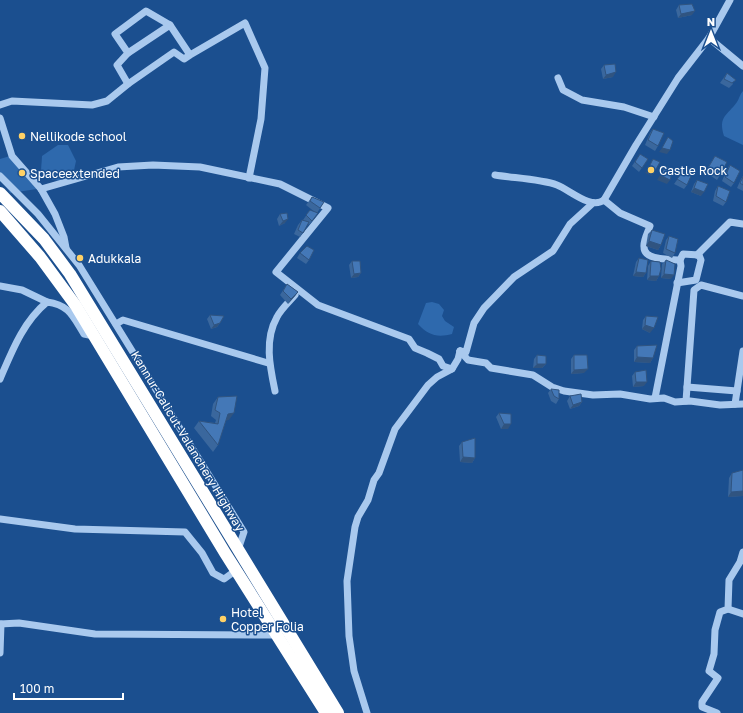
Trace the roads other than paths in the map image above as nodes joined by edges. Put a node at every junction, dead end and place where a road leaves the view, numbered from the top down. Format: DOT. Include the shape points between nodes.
graph roads {
  1 [pos="730,0"];
  2 [pos="170,25"];
  3 [pos="709,38"];
  4 [pos="128,53"];
  5 [pos="190,55"];
  6 [pos="743,66"];
  7 [pos="558,78"];
  8 [pos="128,84"];
  9 [pos="0,105"];
  10 [pos="654,117"];
  11 [pos="0,118"];
  12 [pos="495,175"];
  13 [pos="0,176"];
  14 [pos="249,178"];
  15 [pos="41,189"];
  16 [pos="0,193"];
  17 [pos="604,200"];
  18 [pos="593,203"];
  19 [pos="0,211"];
  20 [pos="743,224"];
  21 [pos="67,250"];
  22 [pos="697,255"];
  23 [pos="680,260"];
  24 [pos="678,282"];
  25 [pos="0,286"];
  26 [pos="299,290"];
  27 [pos="743,296"];
  28 [pos="47,302"];
  29 [pos="116,324"];
  30 [pos="94,336"];
  31 [pos="460,351"];
  32 [pos="743,351"];
  33 [pos="268,363"];
  34 [pos="452,369"];
  35 [pos="0,379"];
  36 [pos="687,387"];
  37 [pos="275,391"];
  38 [pos="737,391"];
  39 [pos="655,398"];
  40 [pos="686,401"];
  41 [pos="735,404"];
  42 [pos="743,404"];
  43 [pos="0,519"];
  44 [pos="238,551"];
  45 [pos="743,552"];
  46 [pos="235,570"];
  47 [pos="728,609"];
  48 [pos="743,614"];
  49 [pos="1,624"];
  50 [pos="276,635"];
  51 [pos="0,653"];
  52 [pos="326,713"];
  53 [pos="338,713"];
  54 [pos="367,713"];
  55 [pos="717,713"];
  1 -- 3 [label="street"];
  2 -- 4 [label="street"];
  2 -- 4 [label="street" via="146,11 115,34"];
  2 -- 5 [label="street"];
  3 -- 6 [label="street"];
  3 -- 10 [label="street" via="678,78"];
  4 -- 8 [label="street" via="117,65"];
  5 -- 8 [label="street" via="184,59 174,52"];
  5 -- 14 [label="street" via="245,23 265,68 261,119"];
  7 -- 10 [label="street" via="563,90 582,100 624,107"];
  8 -- 9 [label="street" via="107,101 92,105 12,101"];
  10 -- 17 [label="street"];
  11 -- 15 [label="street" via="12,156"];
  12 -- 18 [label="street" via="556,184"];
  13 -- 21 [label="street" via="38,214"];
  14 -- 15 [label="street" via="200,167 153,165 118,167"];
  14 -- 26 [label="street" via="280,184 328,208 276,272"];
  15 -- 21 [label="street" via="55,214"];
  16 -- 44 [label="highway, Kannur-Calicut-Valanchery Highway" via="44,239 70,274"];
  17 -- 18 [label="street" via="601,203"];
  17 -- 23 [label="street" via="620,212 650,226 644,247 646,253 650,256"];
  18 -- 31 [label="street" via="570,224 553,251 500,289 474,323 466,352"];
  19 -- 30 [label="highway" via="40,256"];
  20 -- 22 [label="street" via="730,222"];
  21 -- 29 [label="street"];
  22 -- 23 [label="street" via="683,254"];
  22 -- 24 [label="street" via="701,260 696,280"];
  23 -- 24 [label="street"];
  24 -- 39 [label="street"];
  25 -- 28 [label="street" via="22,290"];
  26 -- 33 [label="street" via="277,317 270,335"];
  26 -- 34 [label="street" via="318,305 409,339 415,348 439,359 443,366"];
  27 -- 36 [label="street" via="701,285 694,290"];
  28 -- 30 [label="street" via="57,303 70,311 84,334"];
  28 -- 35 [label="street" via="27,323"];
  29 -- 33 [label="street" via="123,320"];
  29 -- 44 [label="street" via="244,532"];
  30 -- 46 [label="highway"];
  31 -- 34 [label="street"];
  31 -- 39 [label="street" via="468,360 486,363 491,368 534,376 564,391"];
  32 -- 38 [label="street"];
  33 -- 37 [label="street"];
  34 -- 54 [label="street" via="428,385 418,401 398,423 368,500 354,527 347,581 349,636 354,671"];
  36 -- 38 [label="street"];
  36 -- 40 [label="street"];
  38 -- 41 [label="street"];
  39 -- 40 [label="street" via="675,402"];
  40 -- 41 [label="street"];
  41 -- 42 [label="street"];
  43 -- 46 [label="street" via="75,529 185,532 202,553 213,573 224,579"];
  44 -- 53 [label="highway, Kannur-Calicut-Valanchery Highway"];
  45 -- 47 [label="street" via="729,580"];
  46 -- 50 [label="highway"];
  47 -- 48 [label="street"];
  47 -- 55 [label="street" via="720,612 709,671 718,678 702,702 702,707"];
  49 -- 50 [label="street" via="19,623 95,634"];
  49 -- 51 [label="street"];
  50 -- 52 [label="highway"];
}
